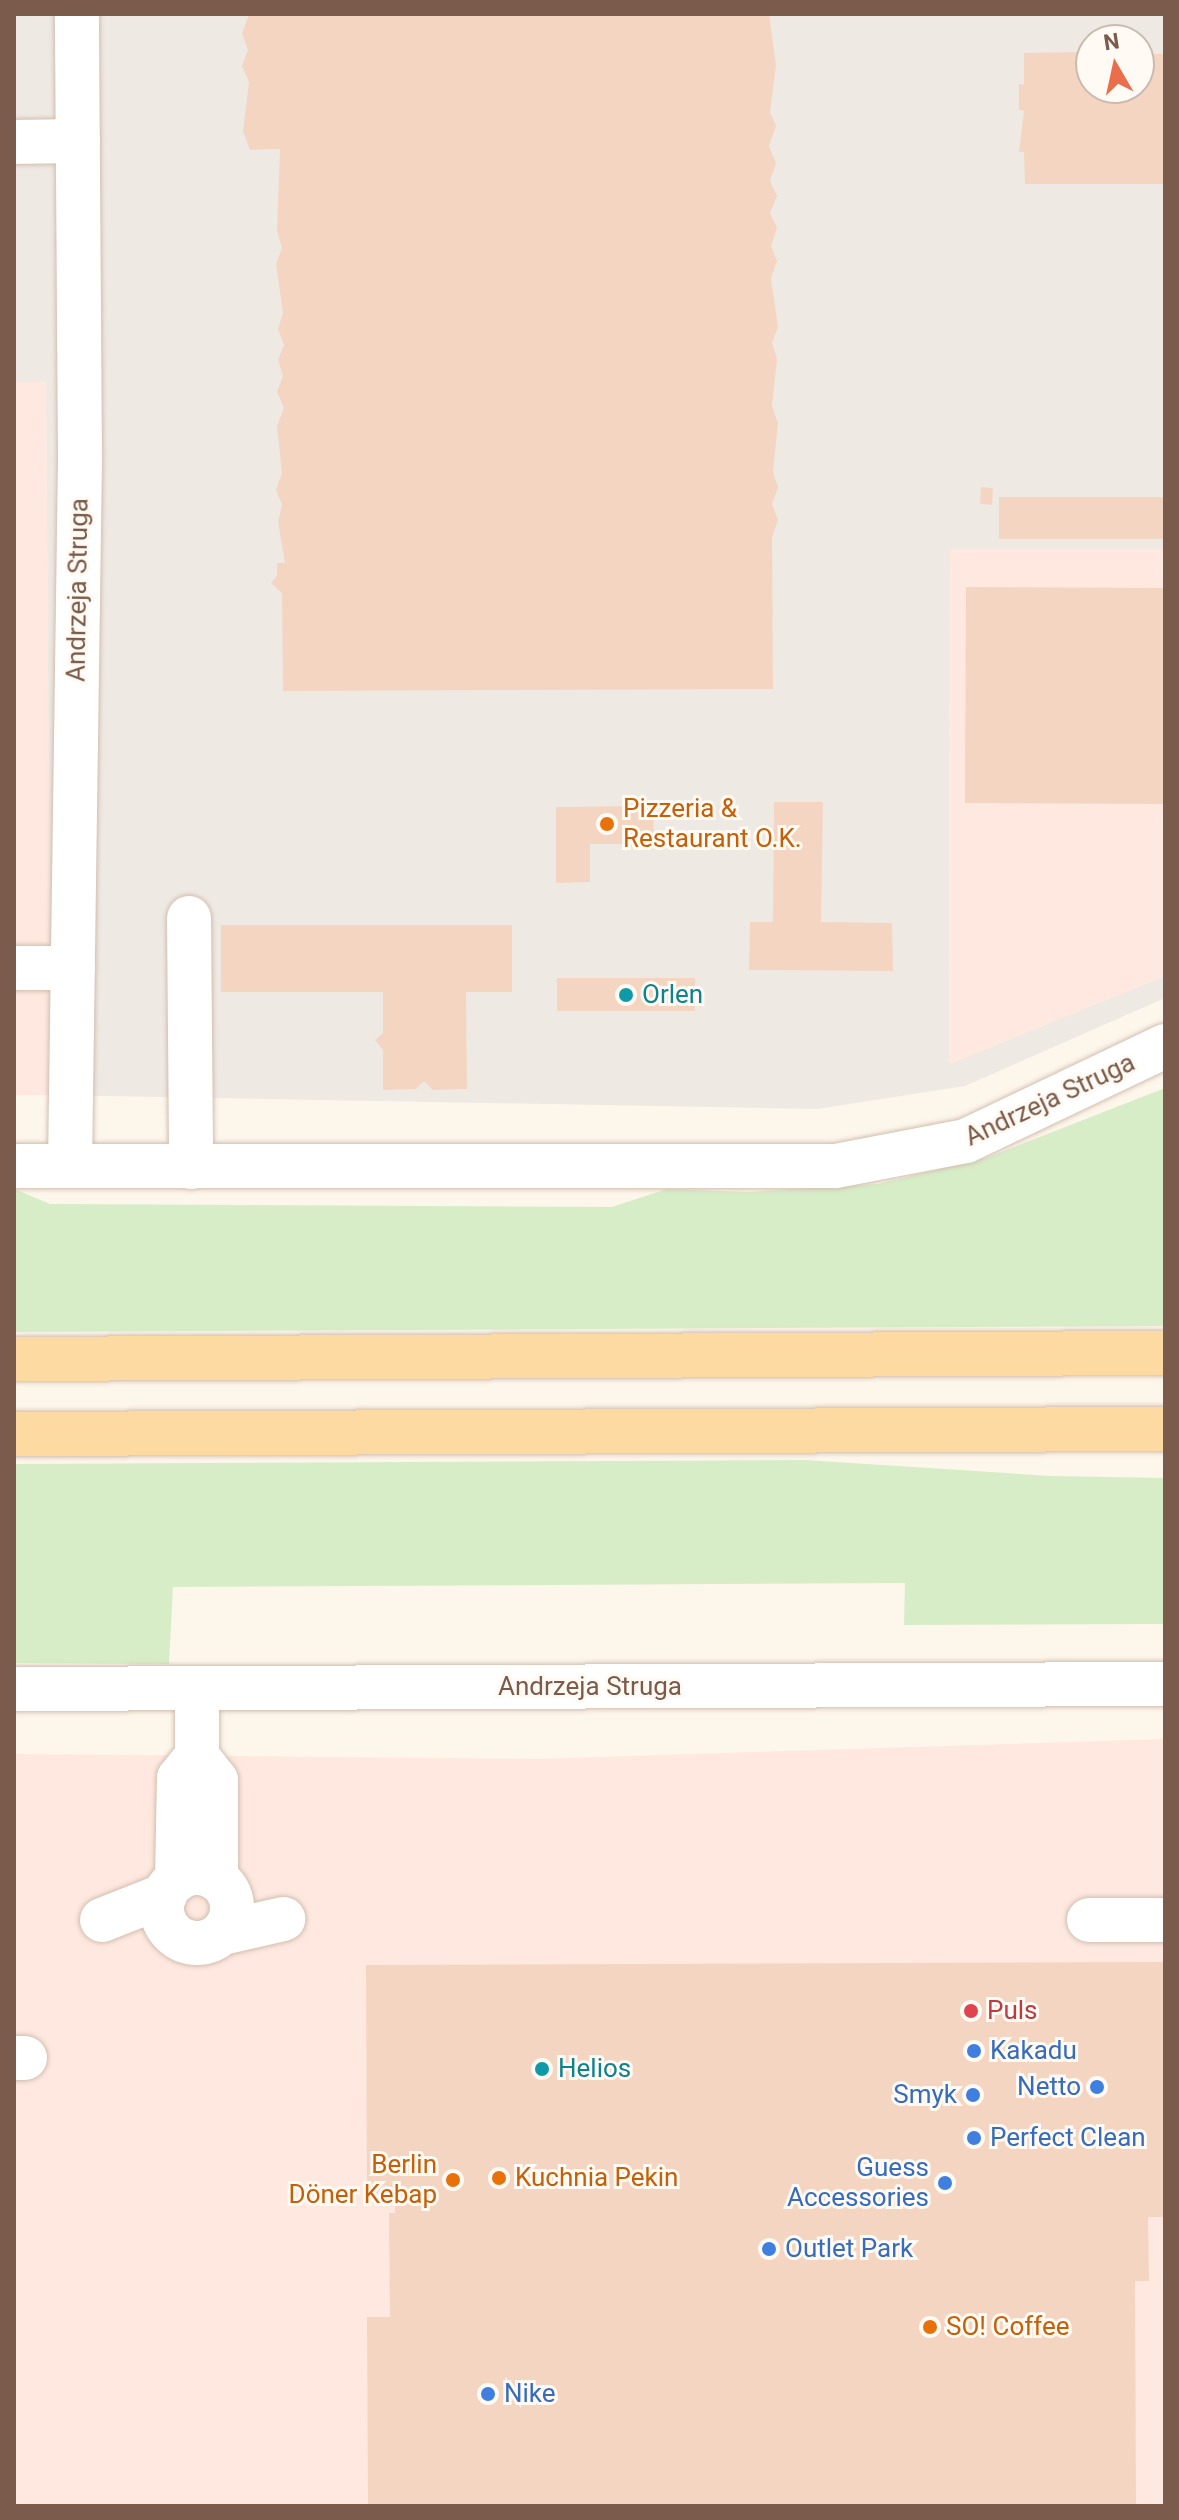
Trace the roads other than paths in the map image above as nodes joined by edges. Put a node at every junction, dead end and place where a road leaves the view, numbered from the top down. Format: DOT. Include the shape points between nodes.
graph roads {
  1 [pos="77,14"];
  2 [pos="78,141"];
  3 [pos="14,142"];
  4 [pos="189,918"];
  5 [pos="14,968"];
  6 [pos="73,968"];
  7 [pos="1165,1046"];
  8 [pos="14,1166"];
  9 [pos="70,1166"];
  10 [pos="191,1167"];
  11 [pos="1165,1353"];
  12 [pos="14,1359"];
  13 [pos="1165,1429"];
  14 [pos="14,1434"];
  15 [pos="1165,1684"];
  16 [pos="14,1689"];
  17 [pos="197,1689"];
  18 [pos="197,1903"];
  19 [pos="1089,1920"];
  20 [pos="1165,1920"];
  1 -- 2 [label="street, Andrzeja Struga"];
  2 -- 3 [label="street"];
  2 -- 6 [label="street, Andrzeja Struga"];
  4 -- 10 [label="street"];
  5 -- 6 [label="street"];
  6 -- 9 [label="street, Andrzeja Struga"];
  7 -- 10 [label="street, Andrzeja Struga" via="974,1138 869,1163 765,1169"];
  8 -- 9 [label="street, Andrzeja Struga"];
  9 -- 10 [label="street, Andrzeja Struga"];
  11 -- 12 [label="main road"];
  13 -- 14 [label="main road"];
  15 -- 17 [label="street, Andrzeja Struga"];
  16 -- 17 [label="street, Andrzeja Struga"];
  17 -- 18 [label="street" via="197,1756 179,1778"];
  19 -- 20 [label="street"];
}
